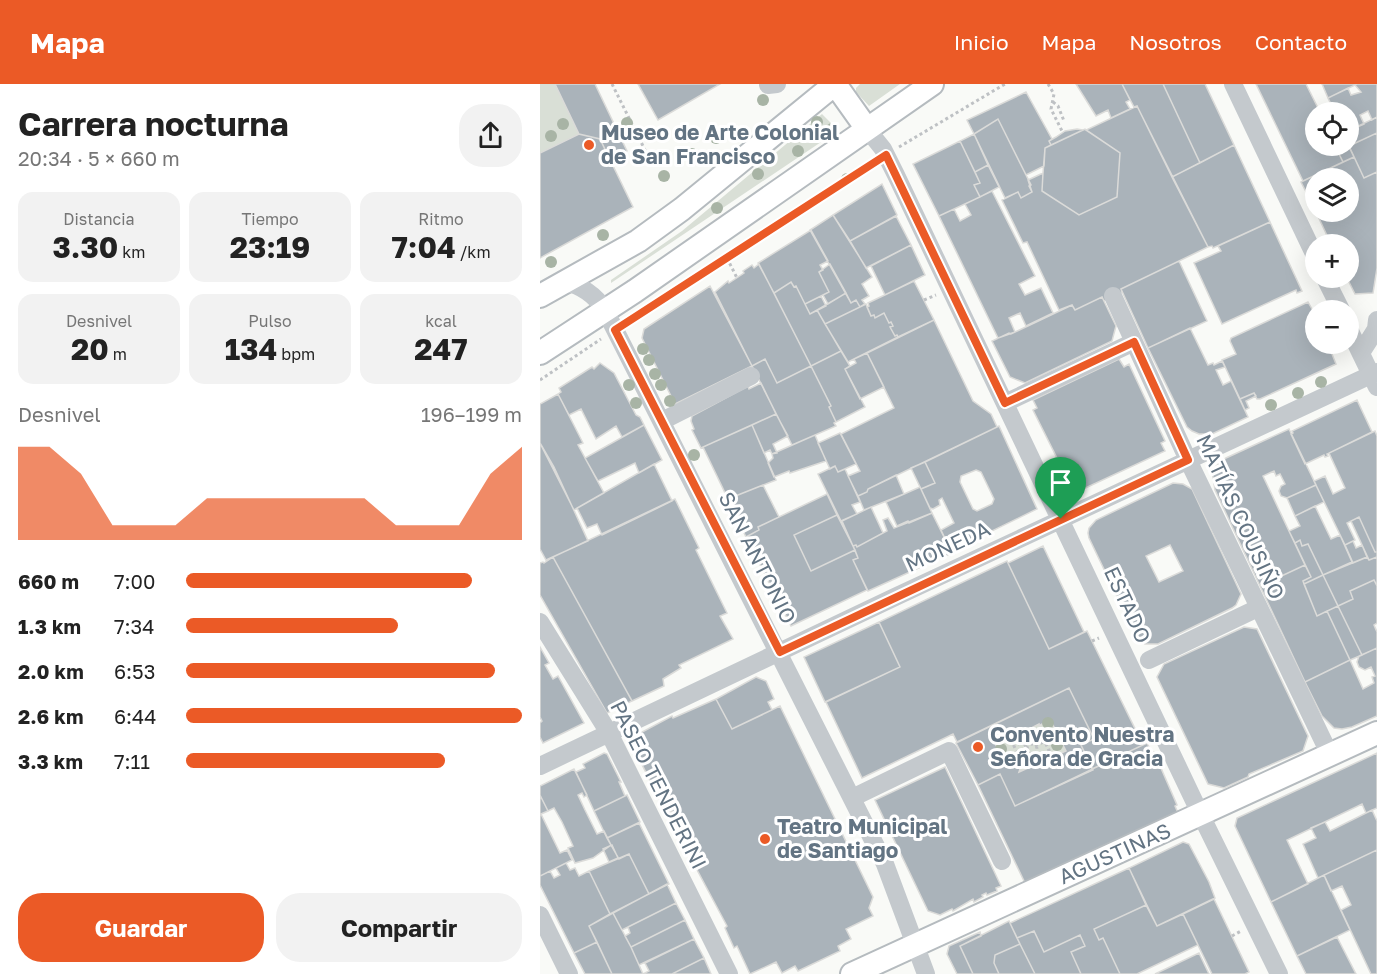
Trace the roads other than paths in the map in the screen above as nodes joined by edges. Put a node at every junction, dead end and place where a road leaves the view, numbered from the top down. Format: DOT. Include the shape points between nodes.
graph roads {
  1 [pos="835,84"];
  2 [pos="932,84"];
  3 [pos="1233,84"];
  4 [pos="867,129"];
  5 [pos="1305,235"];
  6 [pos="565,282"];
  7 [pos="540,296"];
  8 [pos="1113,296"];
  9 [pos="610,320"];
  10 [pos="1377,320"];
  11 [pos="1134,342"];
  12 [pos="1359,349"];
  13 [pos="540,353"];
  14 [pos="1361,353"];
  15 [pos="751,376"];
  16 [pos="1375,378"];
  17 [pos="1005,403"];
  18 [pos="662,421"];
  19 [pos="1188,460"];
  20 [pos="1061,519"];
  21 [pos="1258,608"];
  22 [pos="540,622"];
  23 [pos="780,652"];
  24 [pos="1149,660"];
  25 [pos="609,733"];
  26 [pos="1377,734"];
  27 [pos="1330,755"];
  28 [pos="540,766"];
  29 [pos="852,798"];
  30 [pos="1201,815"];
  31 [pos="1002,861"];
  32 [pos="540,915"];
  33 [pos="915,944"];
  34 [pos="569,974"];
  35 [pos="729,974"];
  36 [pos="852,974"];
  37 [pos="926,974"];
  38 [pos="1279,974"];
  1 -- 4 [label="main road"];
  1 -- 6 [label="main road" via="682,209 638,241"];
  2 -- 4 [label="main road"];
  3 -- 5 [label="street"];
  4 -- 9 [label="main road"];
  4 -- 17 [label="street, ESTADO" via="886,155"];
  6 -- 7 [label="main road"];
  6 -- 9 [label="street, SAN ANTONIO" via="587,290"];
  8 -- 11 [label="street, MATÍAS COUSIÑO"];
  9 -- 13 [label="main road"];
  9 -- 18 [label="street, SAN ANTONIO"];
  10 -- 14 [label="street" via="1376,329"];
  11 -- 17 [label="street"];
  11 -- 19 [label="street, MATÍAS COUSIÑO"];
  12 -- 14 [label="street"];
  14 -- 16 [label="street"];
  15 -- 18 [label="street"];
  16 -- 19 [label="street, MONEDA"];
  17 -- 20 [label="street, ESTADO"];
  18 -- 23 [label="street, SAN ANTONIO"];
  19 -- 20 [label="street, MONEDA"];
  19 -- 21 [label="street, MATÍAS COUSIÑO"];
  20 -- 23 [label="street, MONEDA"];
  20 -- 30 [label="street, ESTADO"];
  21 -- 24 [label="street"];
  21 -- 27 [label="street, MATÍAS COUSIÑO"];
  22 -- 25 [label="street, PASEO TENDERINI"];
  23 -- 25 [label="street, MONEDA"];
  23 -- 29 [label="street, SAN ANTONIO"];
  25 -- 28 [label="street, MONEDA"];
  25 -- 35 [label="street, PASEO TENDERINI"];
  26 -- 27 [label="main road, AGUSTINAS"];
  27 -- 30 [label="main road, AGUSTINAS"];
  29 -- 31 [label="street" via="949,751"];
  29 -- 33 [label="street, SAN ANTONIO" via="885,864"];
  30 -- 33 [label="main road, AGUSTINAS"];
  30 -- 38 [label="street, ESTADO"];
  32 -- 34 [label="street"];
  33 -- 36 [label="main road, AGUSTINAS"];
  33 -- 37 [label="street, SAN ANTONIO"];
}
